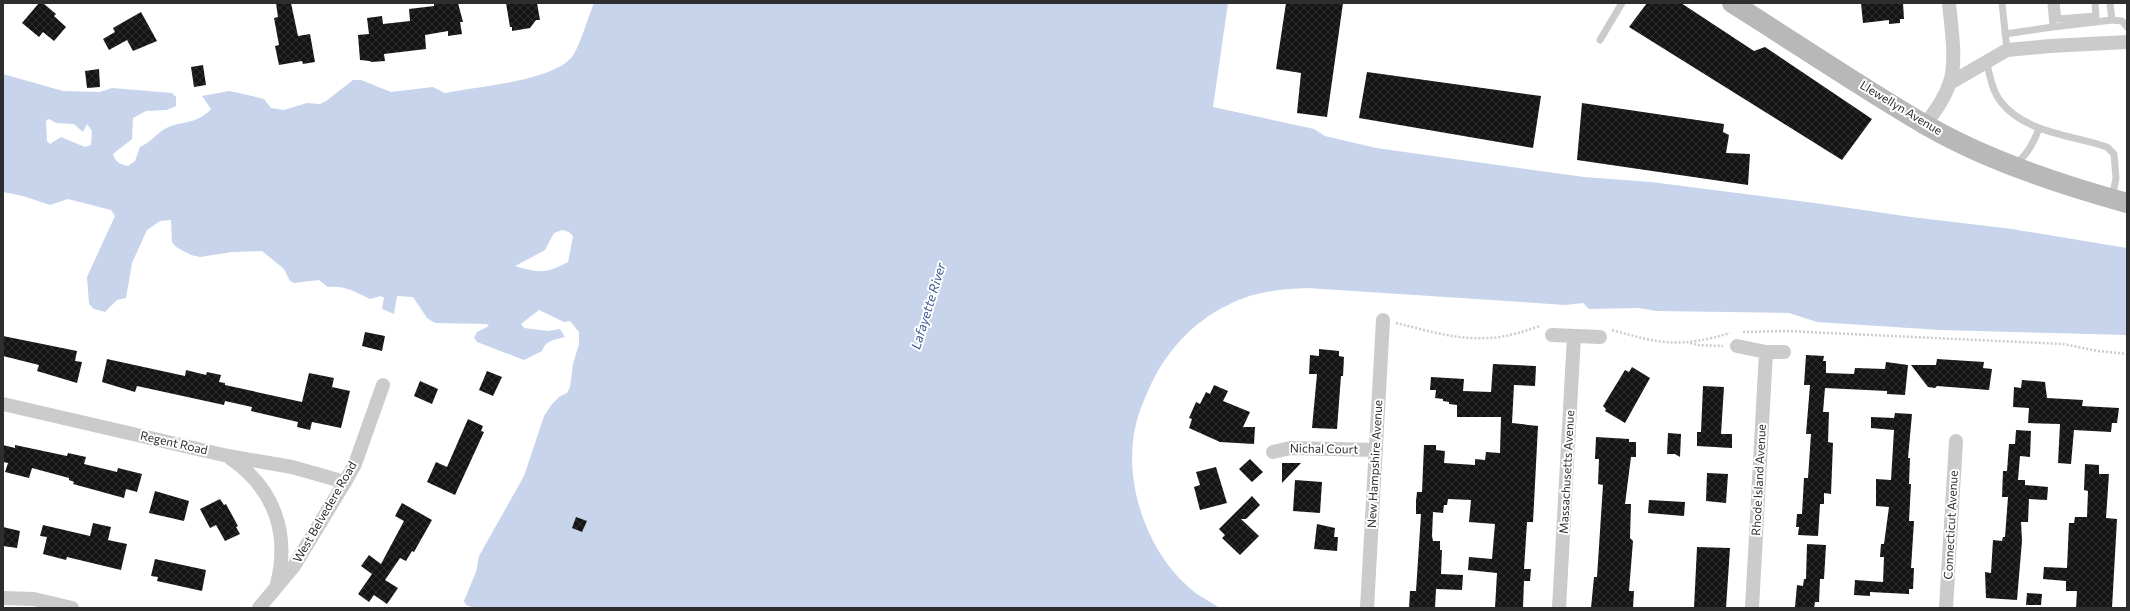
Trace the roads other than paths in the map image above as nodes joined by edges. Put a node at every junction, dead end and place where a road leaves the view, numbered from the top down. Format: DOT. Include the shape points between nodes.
graph roads {
  1 [pos="1622,3"];
  2 [pos="1732,3"];
  3 [pos="1949,3"];
  4 [pos="2002,3"];
  5 [pos="2050,3"];
  6 [pos="2056,3"];
  7 [pos="2095,3"];
  8 [pos="2110,3"];
  9 [pos="2112,20"];
  10 [pos="2053,27"];
  11 [pos="2127,27"];
  12 [pos="2005,34"];
  13 [pos="1600,40"];
  14 [pos="2127,42"];
  15 [pos="2007,50"];
  16 [pos="1986,61"];
  17 [pos="1950,83"];
  18 [pos="1925,125"];
  19 [pos="2040,128"];
  20 [pos="2014,165"];
  21 [pos="2120,201"];
  22 [pos="1383,320"];
  23 [pos="1552,335"];
  24 [pos="1574,336"];
  25 [pos="1600,337"];
  26 [pos="1737,346"];
  27 [pos="1766,352"];
  28 [pos="1784,352"];
  29 [pos="383,385"];
  30 [pos="3,404"];
  31 [pos="1956,441"];
  32 [pos="1376,450"];
  33 [pos="1273,452"];
  34 [pos="228,456"];
  35 [pos="345,482"];
  36 [pos="276,589"];
  37 [pos="3,598"];
  38 [pos="72,608"];
  39 [pos="259,608"];
  40 [pos="1367,608"];
  41 [pos="1559,608"];
  42 [pos="1752,608"];
  43 [pos="1946,608"];
  1 -- 13 [label="lane"];
  2 -- 18 [label="street, Llewellyn Avenue"];
  3 -- 17 [label="street" via="1953,70"];
  4 -- 12 [label="lane"];
  5 -- 10 [label="lane"];
  6 -- 7 [label="lane" via="2058,19 2096,16"];
  8 -- 9 [label="lane"];
  9 -- 10 [label="lane"];
  9 -- 11 [label="lane" via="2122,22"];
  10 -- 12 [label="lane"];
  12 -- 15 [label="lane"];
  14 -- 15 [label="street"];
  15 -- 16 [label="street"];
  16 -- 17 [label="street"];
  16 -- 19 [label="lane" via="2000,101 2016,117"];
  17 -- 18 [label="street" via="1943,100"];
  18 -- 20 [label="street, Llewellyn Avenue"];
  19 -- 20 [label="lane" via="2026,156"];
  19 -- 21 [label="lane" via="2107,146 2114,154"];
  20 -- 21 [label="street, Llewellyn Avenue" via="2065,185"];
  22 -- 32 [label="street, New Hampshire Avenue"];
  23 -- 24 [label="street"];
  24 -- 25 [label="street"];
  24 -- 41 [label="street, Massachusetts Avenue"];
  26 -- 27 [label="street"];
  27 -- 28 [label="street"];
  27 -- 42 [label="street, Rhode Island Avenue"];
  29 -- 35 [label="street, West Belvedere Road"];
  30 -- 34 [label="street, Regent Road"];
  31 -- 43 [label="street, Connecticut Avenue"];
  32 -- 33 [label="street, Nichal Court" via="1290,448"];
  32 -- 40 [label="street, New Hampshire Avenue"];
  34 -- 35 [label="street, Regent Road" via="292,467"];
  34 -- 36 [label="street, West Belvedere Road" via="253,476 272,504 280,528 282,547 282,566"];
  35 -- 36 [label="street, West Belvedere Road" via="313,537"];
  36 -- 39 [label="street, West Belvedere Road"];
  37 -- 38 [label="street" via="34,599"];
}
